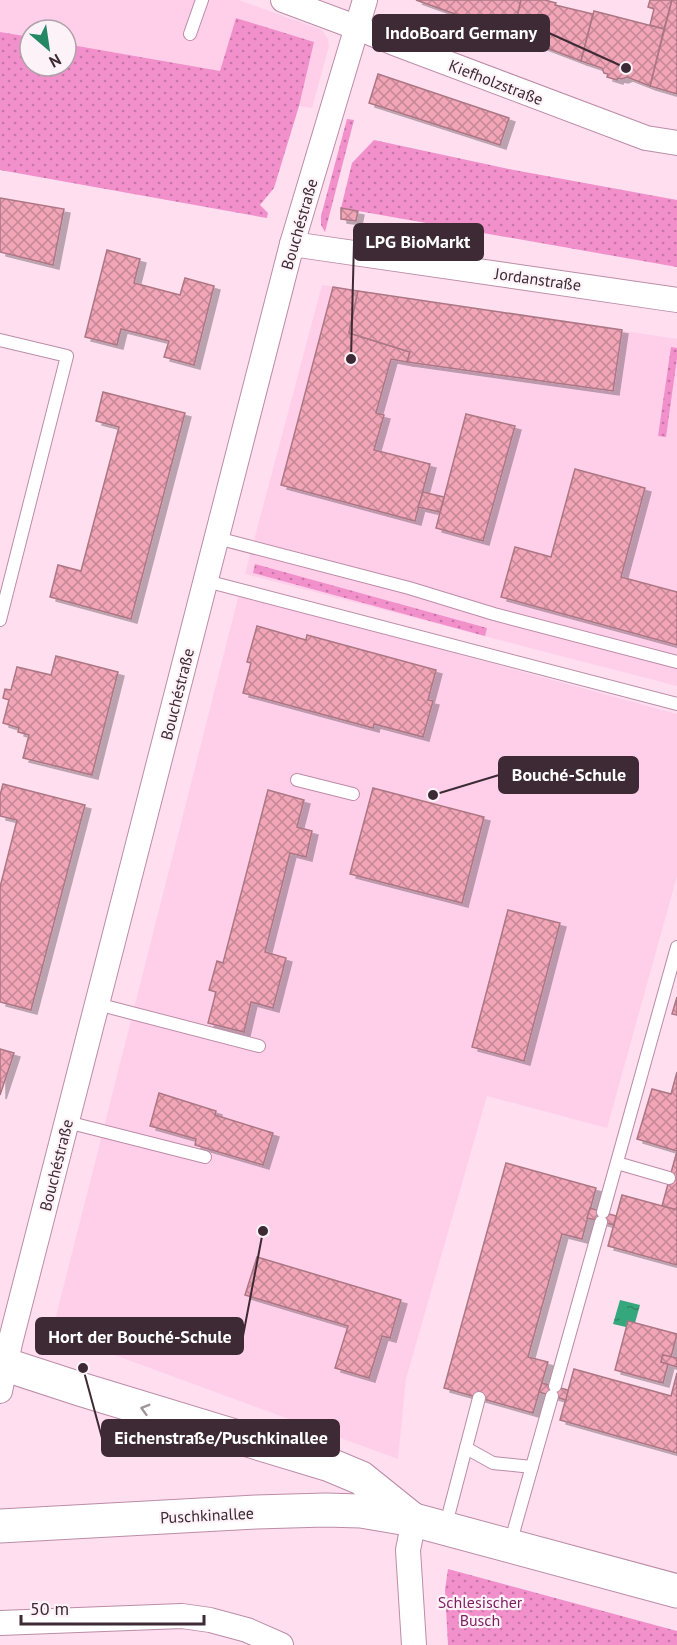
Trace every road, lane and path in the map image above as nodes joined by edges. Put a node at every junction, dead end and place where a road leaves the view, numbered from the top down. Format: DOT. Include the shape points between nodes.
graph roads {
  1 [pos="202,0"];
  2 [pos="283,0"];
  3 [pos="365,0"];
  4 [pos="358,28"];
  5 [pos="190,34"];
  6 [pos="677,143"];
  7 [pos="292,244"];
  8 [pos="677,300"];
  9 [pos="0,340"];
  10 [pos="217,538"];
  11 [pos="206,581"];
  12 [pos="0,620"];
  13 [pos="677,662"];
  14 [pos="677,705"];
  15 [pos="297,780"];
  16 [pos="353,794"];
  17 [pos="677,947"];
  18 [pos="97,1004"];
  19 [pos="259,1046"];
  20 [pos="67,1122"];
  21 [pos="205,1157"];
  22 [pos="616,1163"];
  23 [pos="669,1178"];
  24 [pos="1,1373"];
  25 [pos="479,1398"];
  26 [pos="466,1448"];
  27 [pos="532,1467"];
  28 [pos="414,1520"];
  29 [pos="0,1526"];
  30 [pos="445,1529"];
  31 [pos="509,1545"];
  32 [pos="677,1591"];
  33 [pos="0,1623"];
  34 [pos="281,1645"];
  35 [pos="414,1645"];
  1 -- 5 [label="lane"];
  2 -- 4 [label="street, Kiefholzstraße"];
  3 -- 4 [label="street, Bouchéstraße"];
  4 -- 6 [label="street, Kiefholzstraße" via="646,138"];
  4 -- 7 [label="street, Bouchéstraße"];
  7 -- 8 [label="street, Jordanstraße"];
  7 -- 10 [label="street, Bouchéstraße"];
  9 -- 12 [label="lane" via="67,356"];
  10 -- 11 [label="street, Bouchéstraße"];
  10 -- 13 [label="lane"];
  11 -- 14 [label="lane"];
  11 -- 18 [label="street, Bouchéstraße"];
  15 -- 16 [label="lane"];
  17 -- 22 [label="lane"];
  18 -- 19 [label="lane"];
  18 -- 20 [label="street, Bouchéstraße"];
  20 -- 21 [label="lane"];
  20 -- 24 [label="street, Bouchéstraße"];
  22 -- 23 [label="lane"];
  22 -- 27 [label="lane"];
  28 -- 24 [label="main road, Puschkinallee, one-way" via="361,1478 330,1465 83,1390"];
  25 -- 26 [label="lane"];
  26 -- 27 [label="lane" via="493,1463"];
  26 -- 30 [label="lane"];
  27 -- 31 [label="lane"];
  28 -- 29 [label="main road, Puschkinallee" via="361,1511 325,1510"];
  28 -- 30 [label="main road, Puschkinallee"];
  28 -- 35 [label="street" via="408,1550"];
  30 -- 31 [label="main road, Puschkinallee"];
  31 -- 32 [label="main road, Puschkinallee"];
  33 -- 34 [label="street" via="182,1616 247,1630"];
}
